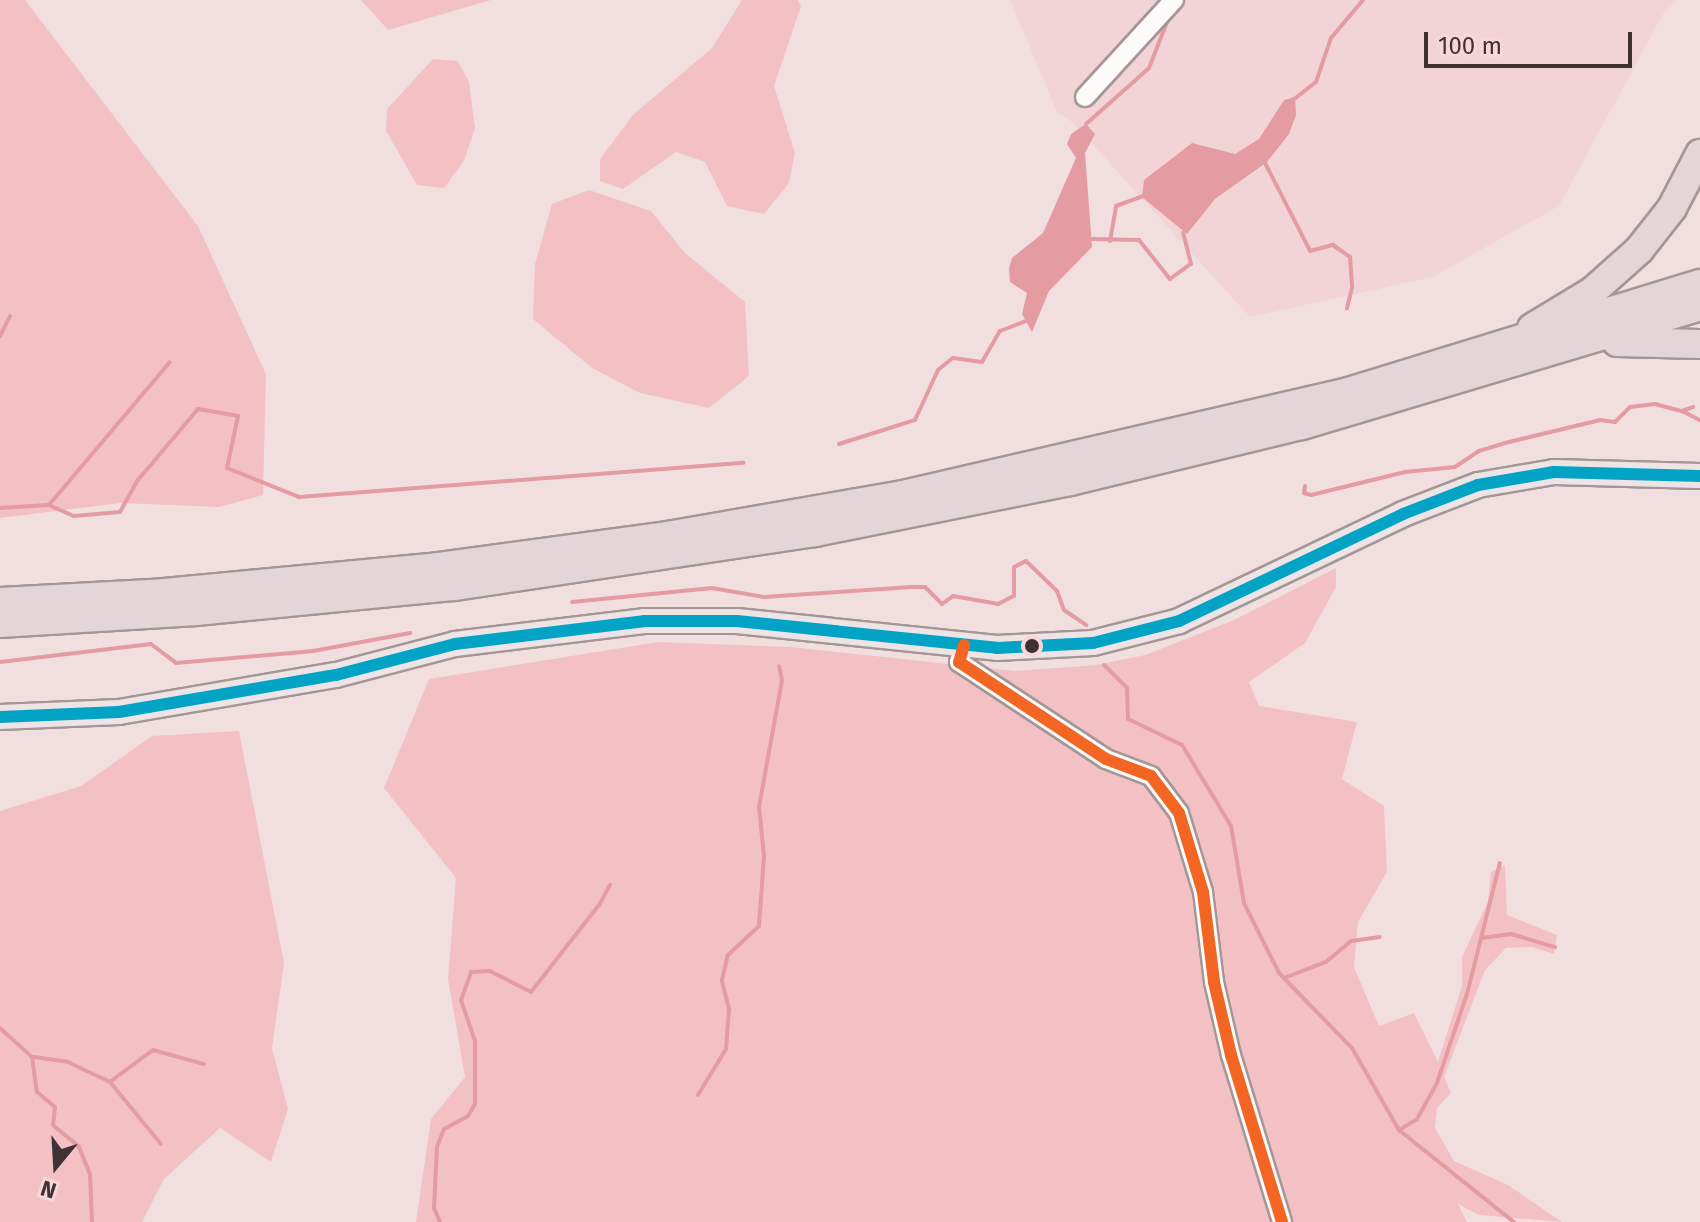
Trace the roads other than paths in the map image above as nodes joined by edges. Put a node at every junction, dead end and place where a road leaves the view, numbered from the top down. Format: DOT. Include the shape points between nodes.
graph roads {
  1 [pos="1174,0"];
  2 [pos="1085,97"];
  3 [pos="1700,154"];
  4 [pos="1700,284"];
  5 [pos="1700,306"];
  6 [pos="1587,343"];
  7 [pos="1700,344"];
  8 [pos="1501,348"];
  9 [pos="1700,476"];
  10 [pos="0,602"];
  11 [pos="0,623"];
  12 [pos="962,654"];
  13 [pos="0,717"];
  14 [pos="1282,1222"];
  1 -- 2 [label="street"];
  3 -- 8 [label="highway" via="1672,208 1623,266"];
  4 -- 8 [label="highway"];
  5 -- 6 [label="highway"];
  6 -- 7 [label="highway"];
  6 -- 11 [label="highway" via="1202,451 815,532 426,589"];
  8 -- 10 [label="highway" via="1064,462 744,524 381,574"];
  9 -- 12 [label="main road" via="1554,472 1510,478 1403,514 1150,632 1063,648"];
  12 -- 13 [label="main road" via="709,620 501,636 336,675 183,702 73,717"];
  12 -- 14 [label="street" via="1088,749 1151,776 1167,792 1190,841 1231,1055"];
}
